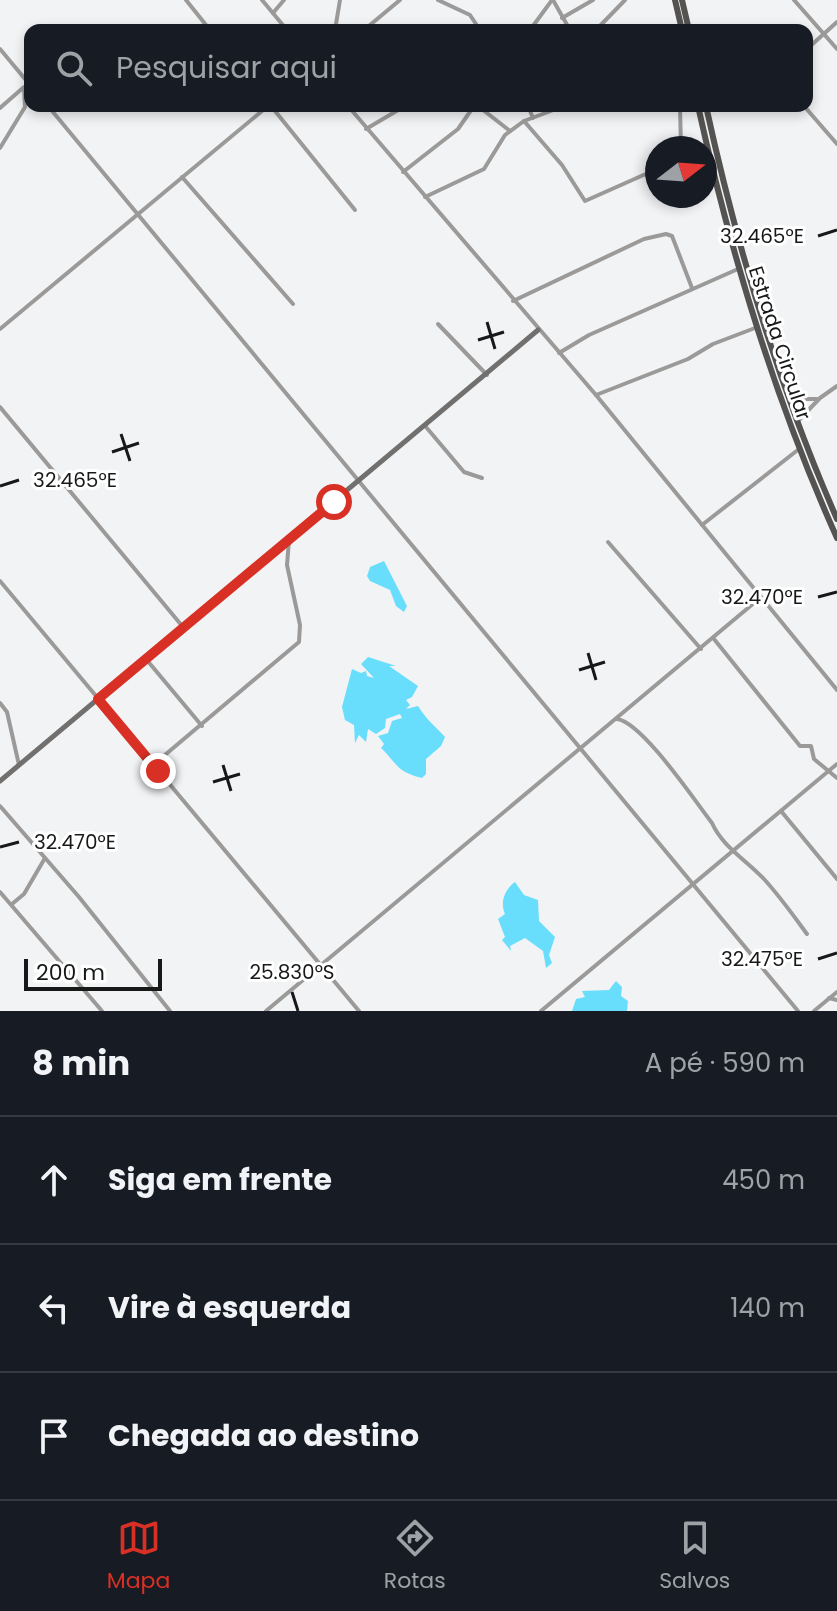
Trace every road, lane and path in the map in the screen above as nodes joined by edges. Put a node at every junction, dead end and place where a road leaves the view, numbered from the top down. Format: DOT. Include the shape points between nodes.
graph roads {
  1 [pos="186,0"];
  2 [pos="262,0"];
  3 [pos="284,0"];
  4 [pos="340,0"];
  5 [pos="400,0"];
  6 [pos="438,0"];
  7 [pos="553,0"];
  8 [pos="593,0"];
  9 [pos="625,0"];
  10 [pos="675,0"];
  11 [pos="682,0"];
  12 [pos="794,0"];
  13 [pos="273,13"];
  14 [pos="562,18"];
  15 [pos="837,22"];
  16 [pos="205,24"];
  17 [pos="282,24"];
  18 [pos="336,24"];
  19 [pos="371,24"];
  20 [pos="476,24"];
  21 [pos="535,24"];
  22 [pos="566,24"];
  23 [pos="602,24"];
  24 [pos="681,24"];
  25 [pos="688,24"];
  26 [pos="824,34"];
  27 [pos="813,44"];
  28 [pos="0,49"];
  29 [pos="837,49"];
  30 [pos="24,80"];
  31 [pos="24,88"];
  32 [pos="0,108"];
  33 [pos="24,109"];
  34 [pos="53,112"];
  35 [pos="263,112"];
  36 [pos="275,112"];
  37 [pos="353,112"];
  38 [pos="395,112"];
  39 [pos="471,112"];
  40 [pos="484,112"];
  41 [pos="530,112"];
  42 [pos="548,112"];
  43 [pos="680,112"];
  44 [pos="699,112"];
  45 [pos="707,112"];
  46 [pos="809,112"];
  47 [pos="533,118"];
  48 [pos="524,121"];
  49 [pos="366,129"];
  50 [pos="510,131"];
  51 [pos="681,136"];
  52 [pos="837,144"];
  53 [pos="0,148"];
  54 [pos="402,172"];
  55 [pos="645,174"];
  56 [pos="182,177"];
  57 [pos="425,197"];
  58 [pos="355,210"];
  59 [pos="137,214"];
  60 [pos="738,269"];
  61 [pos="692,288"];
  62 [pos="513,301"];
  63 [pos="293,304"];
  64 [pos="438,324"];
  65 [pos="755,328"];
  66 [pos="0,329"];
  67 [pos="538,330"];
  68 [pos="559,353"];
  69 [pos="487,375"];
  70 [pos="783,386"];
  71 [pos="837,386"];
  72 [pos="596,395"];
  73 [pos="820,398"];
  74 [pos="0,407"];
  75 [pos="797,423"];
  76 [pos="426,427"];
  77 [pos="799,449"];
  78 [pos="482,478"];
  79 [pos="360,482"];
  80 [pos="837,519"];
  81 [pos="702,525"];
  82 [pos="837,538"];
  83 [pos="289,540"];
  84 [pos="608,542"];
  85 [pos="0,581"];
  86 [pos="760,598"];
  87 [pos="183,627"];
  88 [pos="714,639"];
  89 [pos="701,649"];
  90 [pos="146,659"];
  91 [pos="837,690"];
  92 [pos="98,699"];
  93 [pos="0,703"];
  94 [pos="615,719"];
  95 [pos="202,726"];
  96 [pos="588,741"];
  97 [pos="581,748"];
  98 [pos="586,754"];
  99 [pos="837,764"];
  100 [pos="19,765"];
  101 [pos="153,765"];
  102 [pos="828,771"];
  103 [pos="837,778"];
  104 [pos="0,781"];
  105 [pos="0,806"];
  106 [pos="781,811"];
  107 [pos="735,848"];
  108 [pos="45,858"];
  109 [pos="837,879"];
  110 [pos="695,882"];
  111 [pos="0,892"];
  112 [pos="11,904"];
  113 [pos="807,934"];
  114 [pos="319,965"];
  115 [pos="837,992"];
  116 [pos="829,998"];
  117 [pos="837,1000"];
  118 [pos="102,1011"];
  119 [pos="170,1011"];
  120 [pos="266,1011"];
  121 [pos="359,1011"];
  122 [pos="541,1011"];
  123 [pos="798,1011"];
  124 [pos="814,1011"];
  1 -- 16 [label="street"];
  2 -- 13 [label="street"];
  3 -- 13 [label="street"];
  4 -- 18 [label="street"];
  5 -- 19 [label="street"];
  6 -- 20 [label="street" via="470,15"];
  7 -- 14 [label="street"];
  7 -- 21 [label="street"];
  8 -- 14 [label="street"];
  9 -- 23 [label="street"];
  10 -- 24 [label="main road"];
  11 -- 25 [label="main road"];
  12 -- 26 [label="street"];
  13 -- 17 [label="street"];
  14 -- 22 [label="street"];
  15 -- 26 [label="street"];
  26 -- 27 [label="street"];
  26 -- 29 [label="street"];
  28 -- 30 [label="street"];
  31 -- 32 [label="street"];
  33 -- 53 [label="street"];
  34 -- 59 [label="street"];
  35 -- 56 [label="street"];
  36 -- 58 [label="street"];
  37 -- 49 [label="street"];
  38 -- 49 [label="street"];
  39 -- 54 [label="street" via="458,129"];
  40 -- 50 [label="street"];
  41 -- 47 [label="street"];
  42 -- 47 [label="street"];
  43 -- 51 [label="street"];
  44 -- 60 [label="main road, Estrada Circular"];
  45 -- 70 [label="main road, Estrada Circular" via="734,226"];
  46 -- 52 [label="street"];
  47 -- 48 [label="street"];
  48 -- 50 [label="street"];
  48 -- 55 [label="street" via="585,201"];
  49 -- 54 [label="street"];
  50 -- 57 [label="street" via="484,169"];
  54 -- 57 [label="street"];
  56 -- 59 [label="street"];
  56 -- 63 [label="street"];
  57 -- 62 [label="street"];
  59 -- 66 [label="street"];
  59 -- 79 [label="street"];
  60 -- 61 [label="street"];
  60 -- 65 [label="main road, Estrada Circular"];
  61 -- 62 [label="street" via="672,236 666,234 644,239"];
  61 -- 68 [label="street"];
  62 -- 67 [label="street"];
  64 -- 69 [label="street"];
  65 -- 72 [label="street"];
  65 -- 77 [label="main road, Estrada Circular"];
  67 -- 68 [label="street"];
  67 -- 69 [label="street"];
  68 -- 72 [label="street"];
  69 -- 76 [label="street"];
  70 -- 73 [label="street" via="810,400"];
  70 -- 75 [label="main road, Estrada Circular"];
  71 -- 73 [label="street"];
  72 -- 81 [label="street"];
  73 -- 75 [label="street"];
  74 -- 87 [label="street"];
  75 -- 80 [label="main road, Estrada Circular"];
  76 -- 78 [label="street" via="464,472"];
  76 -- 79 [label="street"];
  77 -- 81 [label="street"];
  77 -- 82 [label="main road, Estrada Circular"];
  79 -- 83 [label="street"];
  79 -- 97 [label="street"];
  81 -- 86 [label="street"];
  83 -- 87 [label="street"];
  83 -- 95 [label="street" via="287,565 299,642"];
  84 -- 89 [label="street"];
  85 -- 92 [label="street"];
  86 -- 88 [label="street"];
  86 -- 91 [label="street"];
  87 -- 90 [label="street"];
  88 -- 89 [label="street"];
  88 -- 102 [label="street" via="800,746 811,746 814,759"];
  89 -- 94 [label="street"];
  90 -- 92 [label="street"];
  90 -- 95 [label="street"];
  92 -- 100 [label="street"];
  92 -- 101 [label="street"];
  93 -- 100 [label="street" via="7,712"];
  94 -- 96 [label="street"];
  94 -- 107 [label="street" via="645,738 718,838"];
  95 -- 101 [label="street"];
  96 -- 97 [label="street"];
  96 -- 98 [label="street"];
  97 -- 98 [label="street"];
  97 -- 114 [label="street"];
  98 -- 110 [label="street"];
  99 -- 102 [label="street"];
  100 -- 104 [label="street"];
  101 -- 114 [label="street"];
  102 -- 103 [label="street"];
  102 -- 106 [label="street"];
  105 -- 108 [label="street"];
  106 -- 107 [label="street"];
  106 -- 109 [label="street"];
  107 -- 110 [label="street"];
  107 -- 113 [label="street"];
  108 -- 112 [label="street" via="24,894"];
  108 -- 119 [label="street"];
  110 -- 122 [label="street"];
  110 -- 123 [label="street"];
  111 -- 112 [label="street"];
  112 -- 118 [label="street"];
  114 -- 120 [label="street"];
  114 -- 121 [label="street"];
  115 -- 116 [label="street"];
  116 -- 117 [label="street"];
  116 -- 124 [label="street"];
}
